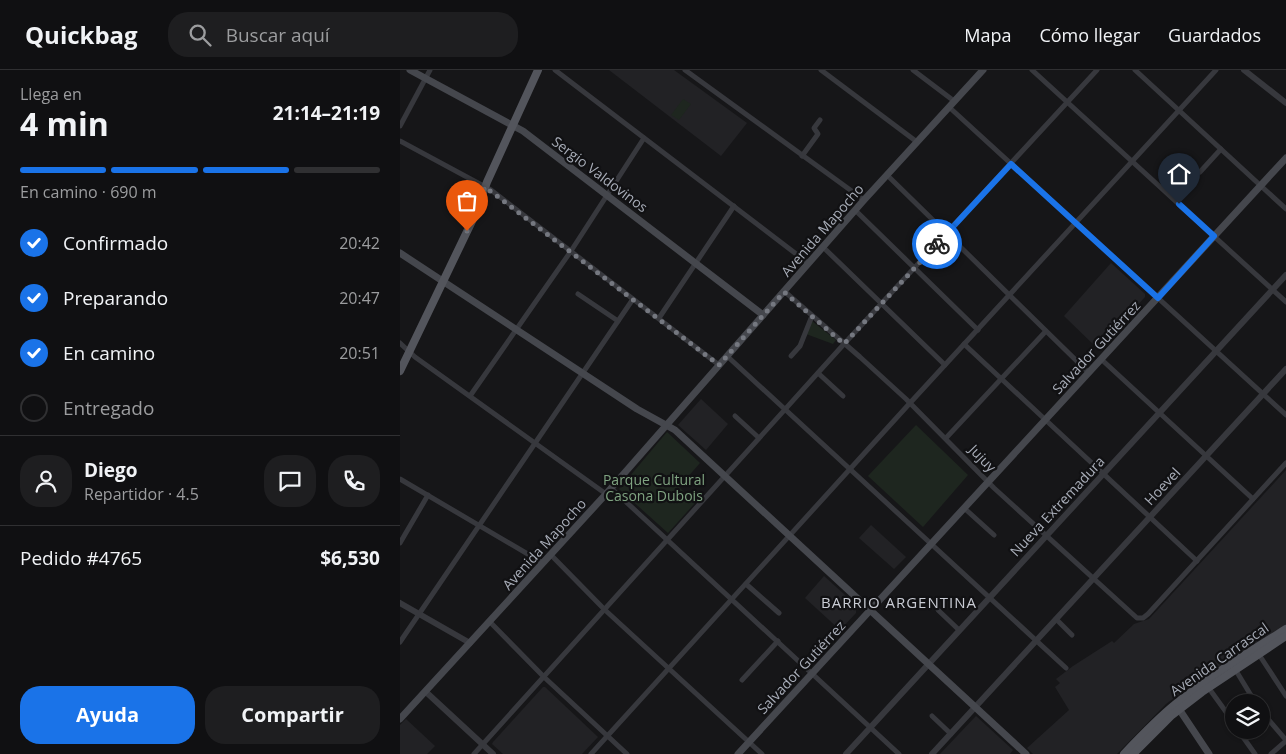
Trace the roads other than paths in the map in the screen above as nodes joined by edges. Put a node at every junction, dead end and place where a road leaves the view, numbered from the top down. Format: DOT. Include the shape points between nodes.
graph roads {
  1 [pos="410,70"];
  2 [pos="430,70"];
  3 [pos="538,70"];
  4 [pos="555,70"];
  5 [pos="685,70"];
  6 [pos="821,70"];
  7 [pos="913,70"];
  8 [pos="983,70"];
  9 [pos="1032,70"];
  10 [pos="1097,70"];
  11 [pos="1135,70"];
  12 [pos="1216,70"];
  13 [pos="1244,70"];
  14 [pos="426,78"];
  15 [pos="1068,102"];
  16 [pos="952,104"];
  17 [pos="1286,104"];
  18 [pos="1179,111"];
  19 [pos="820,120"];
  20 [pos="513,125"];
  21 [pos="400,126"];
  22 [pos="644,138"];
  23 [pos="400,141"];
  24 [pos="917,142"];
  25 [pos="1221,149"];
  26 [pos="802,156"];
  27 [pos="1286,158"];
  28 [pos="1132,161"];
  29 [pos="1011,164"];
  30 [pos="1200,172"];
  31 [pos="887,175"];
  32 [pos="1260,186"];
  33 [pos="485,187"];
  34 [pos="607,195"];
  35 [pos="864,200"];
  36 [pos="734,206"];
  37 [pos="1286,209"];
  38 [pos="855,210"];
  39 [pos="1076,223"];
  40 [pos="946,234"];
  41 [pos="1214,236"];
  42 [pos="823,247"];
  43 [pos="571,251"];
  44 [pos="400,253"];
  45 [pos="696,263"];
  46 [pos="808,263"];
  47 [pos="914,268"];
  48 [pos="1286,275"];
  49 [pos="443,281"];
  50 [pos="1272,290"];
  51 [pos="784,292"];
  52 [pos="578,294"];
  53 [pos="1009,295"];
  54 [pos="1158,298"];
  55 [pos="633,299"];
  56 [pos="1286,302"];
  57 [pos="882,304"];
  58 [pos="763,314"];
  59 [pos="812,316"];
  60 [pos="659,318"];
  61 [pos="618,321"];
  62 [pos="516,329"];
  63 [pos="978,330"];
  64 [pos="1046,331"];
  65 [pos="400,343"];
  66 [pos="844,344"];
  67 [pos="964,344"];
  68 [pos="409,351"];
  69 [pos="1216,351"];
  70 [pos="727,356"];
  71 [pos="791,356"];
  72 [pos="1101,359"];
  73 [pos="719,365"];
  74 [pos="945,365"];
  75 [pos="1286,370"];
  76 [pos="400,371"];
  77 [pos="583,373"];
  78 [pos="1089,373"];
  79 [pos="818,374"];
  80 [pos="1001,379"];
  81 [pos="1263,394"];
  82 [pos="470,396"];
  83 [pos="842,396"];
  84 [pos="910,403"];
  85 [pos="785,410"];
  86 [pos="1160,412"];
  87 [pos="1286,415"];
  88 [pos="735,416"];
  89 [pos="1044,421"];
  90 [pos="666,425"];
  91 [pos="759,438"];
  92 [pos="946,438"];
  93 [pos="536,443"];
  94 [pos="1207,456"];
  95 [pos="1286,463"];
  96 [pos="850,468"];
  97 [pos="1103,474"];
  98 [pos="725,476"];
  99 [pos="400,479"];
  100 [pos="989,482"];
  101 [pos="609,491"];
  102 [pos="428,495"];
  103 [pos="1253,499"];
  104 [pos="964,508"];
  105 [pos="1150,518"];
  106 [pos="480,526"];
  107 [pos="790,535"];
  108 [pos="994,535"];
  109 [pos="1046,536"];
  110 [pos="668,540"];
  111 [pos="400,543"];
  112 [pos="932,544"];
  113 [pos="551,555"];
  114 [pos="1196,561"];
  115 [pos="544,563"];
  116 [pos="1093,579"];
  117 [pos="746,584"];
  118 [pos="990,598"];
  119 [pos="732,599"];
  120 [pos="400,603"];
  121 [pos="604,610"];
  122 [pos="870,610"];
  123 [pos="938,610"];
  124 [pos="778,613"];
  125 [pos="419,614"];
  126 [pos="1056,619"];
  127 [pos="490,622"];
  128 [pos="1286,629"];
  129 [pos="960,630"];
  130 [pos="1072,635"];
  131 [pos="1285,639"];
  132 [pos="778,641"];
  133 [pos="1036,641"];
  134 [pos="400,642"];
  135 [pos="470,644"];
  136 [pos="1258,654"];
  137 [pos="929,664"];
  138 [pos="669,668"];
  139 [pos="1066,668"];
  140 [pos="1234,669"];
  141 [pos="813,673"];
  142 [pos="544,677"];
  143 [pos="742,680"];
  144 [pos="1208,687"];
  145 [pos="426,692"];
  146 [pos="1250,694"];
  147 [pos="1286,696"];
  148 [pos="976,707"];
  149 [pos="1177,707"];
  150 [pos="1225,711"];
  151 [pos="932,716"];
  152 [pos="400,719"];
  153 [pos="1270,722"];
  154 [pos="870,727"];
  155 [pos="951,734"];
  156 [pos="608,736"];
  157 [pos="1244,739"];
  158 [pos="1286,741"];
  159 [pos="749,742"];
  160 [pos="482,744"];
  161 [pos="1022,753"];
  162 [pos="474,754"];
  163 [pos="493,754"];
  164 [pos="591,754"];
  165 [pos="627,754"];
  166 [pos="738,754"];
  167 [pos="762,754"];
  168 [pos="846,754"];
  169 [pos="899,754"];
  170 [pos="932,754"];
  171 [pos="1124,754"];
  172 [pos="1133,754"];
  173 [pos="1209,754"];
  174 [pos="1255,754"];
  175 [pos="1271,754"];
  1 -- 14 [label="main road, Sergio Valdovinos"];
  2 -- 14 [label="street"];
  3 -- 20 [label="main road"];
  4 -- 22 [label="street"];
  5 -- 26 [label="street"];
  6 -- 24 [label="street"];
  7 -- 16 [label="street"];
  8 -- 16 [label="main road, Avenida Mapocho"];
  9 -- 15 [label="street"];
  10 -- 15 [label="street"];
  11 -- 18 [label="street"];
  12 -- 18 [label="street"];
  13 -- 17 [label="street"];
  14 -- 20 [label="main road, Sergio Valdovinos"];
  14 -- 21 [label="street"];
  15 -- 28 [label="street"];
  15 -- 29 [label="street"];
  16 -- 24 [label="main road, Avenida Mapocho"];
  16 -- 29 [label="street"];
  18 -- 25 [label="street"];
  18 -- 28 [label="street"];
  19 -- 26 [label="street" via="814,128 818,134"];
  20 -- 33 [label="main road"];
  20 -- 34 [label="main road, Sergio Valdovinos"];
  22 -- 34 [label="street"];
  22 -- 36 [label="street"];
  23 -- 33 [label="street"];
  24 -- 31 [label="main road, Avenida Mapocho"];
  25 -- 30 [label="street"];
  25 -- 32 [label="street"];
  26 -- 35 [label="street"];
  27 -- 32 [label="main road, Salvador Gutiérrez"];
  28 -- 39 [label="street"];
  28 -- 41 [label="street"];
  29 -- 39 [label="street"];
  29 -- 40 [label="street"];
  31 -- 35 [label="main road, Avenida Mapocho"];
  31 -- 40 [label="street"];
  32 -- 37 [label="street"];
  32 -- 41 [label="main road, Salvador Gutiérrez"];
  33 -- 43 [label="street"];
  33 -- 49 [label="main road"];
  34 -- 43 [label="street"];
  34 -- 45 [label="main road, Sergio Valdovinos"];
  35 -- 38 [label="main road, Avenida Mapocho"];
  36 -- 45 [label="street"];
  36 -- 46 [label="street"];
  38 -- 42 [label="main road, Avenida Mapocho"];
  38 -- 47 [label="street"];
  39 -- 53 [label="street"];
  39 -- 54 [label="street"];
  40 -- 47 [label="street"];
  40 -- 53 [label="street"];
  41 -- 50 [label="street"];
  41 -- 54 [label="main road, Salvador Gutiérrez"];
  42 -- 46 [label="main road, Avenida Mapocho"];
  42 -- 57 [label="street"];
  43 -- 55 [label="street"];
  43 -- 62 [label="street"];
  44 -- 49 [label="main road"];
  45 -- 58 [label="main road, Sergio Valdovinos"];
  45 -- 60 [label="street"];
  46 -- 51 [label="main road, Avenida Mapocho"];
  47 -- 57 [label="street"];
  47 -- 63 [label="street"];
  48 -- 50 [label="street, Nueva Extremadura"];
  49 -- 62 [label="main road"];
  49 -- 68 [label="main road"];
  50 -- 56 [label="street"];
  50 -- 69 [label="street, Nueva Extremadura"];
  51 -- 58 [label="main road, Avenida Mapocho"];
  51 -- 59 [label="street, Jujuy"];
  52 -- 61 [label="street"];
  53 -- 63 [label="street"];
  53 -- 64 [label="street"];
  54 -- 69 [label="street"];
  54 -- 72 [label="main road, Salvador Gutiérrez"];
  55 -- 60 [label="street"];
  55 -- 61 [label="street"];
  57 -- 66 [label="street"];
  57 -- 74 [label="street"];
  58 -- 70 [label="main road, Avenida Mapocho"];
  59 -- 66 [label="street, Jujuy"];
  59 -- 71 [label="street" via="800,346"];
  60 -- 73 [label="street"];
  61 -- 77 [label="street"];
  62 -- 77 [label="main road"];
  62 -- 82 [label="street"];
  63 -- 67 [label="street"];
  64 -- 78 [label="street"];
  64 -- 80 [label="street"];
  65 -- 68 [label="street"];
  66 -- 79 [label="street"];
  66 -- 84 [label="street, Jujuy"];
  67 -- 74 [label="street"];
  67 -- 80 [label="street"];
  68 -- 76 [label="main road"];
  68 -- 82 [label="street"];
  69 -- 81 [label="street"];
  69 -- 86 [label="street, Nueva Extremadura"];
  70 -- 73 [label="main road, Avenida Mapocho"];
  70 -- 85 [label="street"];
  72 -- 78 [label="main road, Salvador Gutiérrez"];
  72 -- 86 [label="street"];
  73 -- 90 [label="main road, Avenida Mapocho"];
  74 -- 84 [label="street"];
  75 -- 81 [label="street, Hoevel"];
  77 -- 90 [label="main road"];
  77 -- 93 [label="street"];
  78 -- 89 [label="main road, Salvador Gutiérrez"];
  79 -- 83 [label="street"];
  79 -- 85 [label="street"];
  80 -- 89 [label="street"];
  80 -- 92 [label="street"];
  81 -- 87 [label="street"];
  81 -- 94 [label="street, Hoevel"];
  82 -- 93 [label="street"];
  84 -- 92 [label="street, Jujuy"];
  84 -- 96 [label="street"];
  85 -- 91 [label="street"];
  85 -- 96 [label="street"];
  86 -- 94 [label="street"];
  86 -- 97 [label="street, Nueva Extremadura"];
  88 -- 91 [label="street"];
  89 -- 97 [label="street"];
  89 -- 100 [label="main road, Salvador Gutiérrez"];
  90 -- 98 [label="main road" via="678,432"];
  90 -- 101 [label="main road, Avenida Mapocho"];
  91 -- 98 [label="street"];
  92 -- 100 [label="street, Jujuy"];
  93 -- 101 [label="street"];
  93 -- 106 [label="street"];
  94 -- 103 [label="street"];
  94 -- 105 [label="street, Hoevel"];
  95 -- 103 [label="street"];
  96 -- 107 [label="street"];
  96 -- 112 [label="street"];
  97 -- 105 [label="street"];
  97 -- 109 [label="street, Nueva Extremadura"];
  98 -- 107 [label="main road"];
  98 -- 110 [label="street"];
  99 -- 102 [label="street"];
  100 -- 104 [label="main road, Salvador Gutiérrez"];
  100 -- 109 [label="street, Jujuy"];
  101 -- 110 [label="street"];
  101 -- 113 [label="main road, Avenida Mapocho"];
  102 -- 106 [label="street"];
  102 -- 111 [label="street"];
  103 -- 114 [label="street"];
  104 -- 108 [label="street"];
  104 -- 112 [label="main road, Salvador Gutiérrez"];
  105 -- 114 [label="street"];
  105 -- 116 [label="street, Hoevel"];
  106 -- 115 [label="street"];
  106 -- 125 [label="street"];
  107 -- 117 [label="street"];
  107 -- 122 [label="main road"];
  109 -- 116 [label="street, Jujuy"];
  109 -- 118 [label="street, Nueva Extremadura"];
  110 -- 119 [label="street"];
  110 -- 121 [label="street"];
  112 -- 118 [label="street"];
  112 -- 122 [label="main road, Salvador Gutiérrez"];
  113 -- 115 [label="main road, Avenida Mapocho"];
  113 -- 121 [label="street"];
  114 -- 116 [label="street, Jujuy" via="1141,618 1137,618"];
  115 -- 127 [label="main road, Avenida Mapocho"];
  116 -- 126 [label="street, Hoevel"];
  117 -- 119 [label="street"];
  117 -- 124 [label="street"];
  118 -- 129 [label="street, Nueva Extremadura"];
  118 -- 133 [label="street"];
  119 -- 132 [label="street"];
  119 -- 138 [label="street"];
  120 -- 125 [label="street"];
  121 -- 138 [label="street"];
  121 -- 142 [label="street"];
  122 -- 137 [label="main road"];
  122 -- 141 [label="main road, Salvador Gutiérrez"];
  123 -- 129 [label="street"];
  125 -- 134 [label="street"];
  125 -- 135 [label="street"];
  126 -- 130 [label="street"];
  126 -- 133 [label="street, Hoevel"];
  127 -- 135 [label="main road, Avenida Mapocho"];
  127 -- 142 [label="street"];
  128 -- 149 [label="main road, Avenida Carrascal" via="1218,672"];
  129 -- 137 [label="street, Nueva Extremadura"];
  131 -- 136 [label="main road, Avenida Carrascal"];
  132 -- 141 [label="street"];
  132 -- 143 [label="street"];
  133 -- 139 [label="street"];
  133 -- 148 [label="street, Hoevel"];
  135 -- 145 [label="main road, Avenida Mapocho"];
  136 -- 140 [label="main road, Avenida Carrascal"];
  136 -- 147 [label="street"];
  137 -- 148 [label="main road"];
  137 -- 154 [label="street, Nueva Extremadura"];
  138 -- 156 [label="street"];
  138 -- 159 [label="street"];
  140 -- 144 [label="main road, Avenida Carrascal"];
  140 -- 146 [label="street"];
  141 -- 154 [label="street"];
  141 -- 159 [label="main road, Salvador Gutiérrez"];
  142 -- 156 [label="street"];
  142 -- 160 [label="street"];
  144 -- 149 [label="main road, Avenida Carrascal"];
  144 -- 150 [label="street"];
  145 -- 152 [label="main road, Avenida Mapocho"];
  145 -- 160 [label="street"];
  148 -- 155 [label="street, Hoevel"];
  148 -- 161 [label="main road"];
  149 -- 171 [label="main road, Avenida Carrascal"];
  149 -- 172 [label="main road, Avenida Carrascal"];
  149 -- 173 [label="main road"];
  151 -- 155 [label="street"];
  153 -- 158 [label="street"];
  154 -- 168 [label="street, Nueva Extremadura"];
  154 -- 169 [label="street"];
  155 -- 170 [label="street, Hoevel"];
  156 -- 164 [label="street"];
  156 -- 165 [label="street"];
  157 -- 174 [label="street"];
  158 -- 175 [label="street"];
  159 -- 166 [label="main road, Salvador Gutiérrez"];
  159 -- 167 [label="street"];
  160 -- 162 [label="street"];
  160 -- 163 [label="street"];
}
